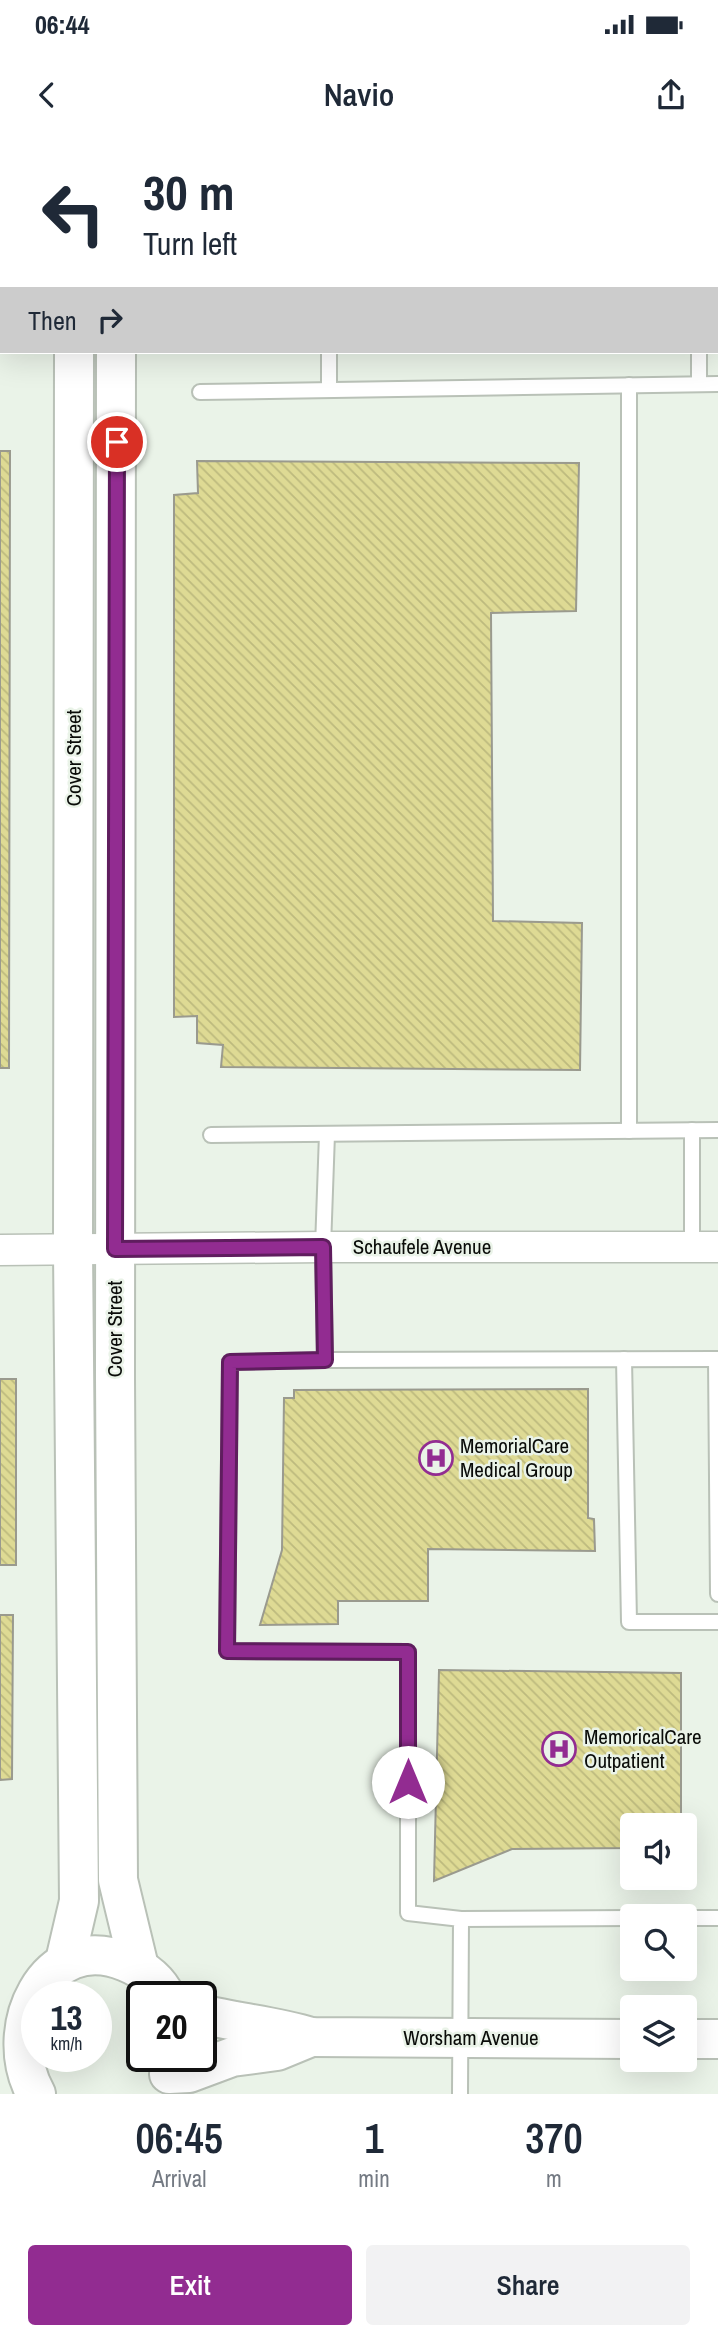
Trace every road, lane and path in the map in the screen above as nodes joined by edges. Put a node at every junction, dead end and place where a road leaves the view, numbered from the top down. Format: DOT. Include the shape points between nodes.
graph roads {
  1 [pos="75,354"];
  2 [pos="116,354"];
  3 [pos="329,354"];
  4 [pos="699,354"];
  5 [pos="699,384"];
  6 [pos="718,384"];
  7 [pos="629,385"];
  8 [pos="329,390"];
  9 [pos="200,392"];
  10 [pos="692,1130"];
  11 [pos="718,1130"];
  12 [pos="629,1131"];
  13 [pos="327,1134"];
  14 [pos="211,1135"];
  15 [pos="323,1247"];
  16 [pos="705,1247"];
  17 [pos="115,1249"];
  18 [pos="0,1250"];
  19 [pos="74,1250"];
  20 [pos="624,1359"];
  21 [pos="717,1359"];
  22 [pos="325,1360"];
  23 [pos="718,1594"];
  24 [pos="718,1622"];
  25 [pos="620,1918"];
  26 [pos="697,1918"];
  27 [pos="718,1918"];
  28 [pos="461,1919"];
  29 [pos="65,1961"];
  30 [pos="139,1968"];
  31 [pos="154,1981"];
  32 [pos="10,2005"];
  33 [pos="217,2018"];
  34 [pos="311,2037"];
  35 [pos="460,2038"];
  36 [pos="620,2039"];
  37 [pos="697,2039"];
  38 [pos="718,2039"];
  39 [pos="166,2075"];
  40 [pos="18,2076"];
  41 [pos="460,2094"];
  1 -- 19 [label="street, Cover Street"];
  2 -- 17 [label="street, Cover Street"];
  3 -- 8 [label="lane"];
  4 -- 5 [label="lane"];
  5 -- 6 [label="lane"];
  5 -- 7 [label="lane"];
  7 -- 8 [label="lane"];
  7 -- 12 [label="lane"];
  8 -- 9 [label="lane"];
  10 -- 11 [label="lane"];
  10 -- 12 [label="lane"];
  10 -- 16 [label="lane"];
  12 -- 13 [label="lane"];
  13 -- 14 [label="lane"];
  13 -- 15 [label="lane"];
  15 -- 16 [label="street, Schaufele Avenue"];
  15 -- 17 [label="street, Schaufele Avenue"];
  15 -- 22 [label="lane"];
  17 -- 19 [label="street, Schaufele Avenue"];
  17 -- 30 [label="street, Cover Street" via="117,1880"];
  18 -- 19 [label="street, Schaufele Avenue"];
  19 -- 29 [label="street, Cover Street" via="79,1901"];
  20 -- 21 [label="lane"];
  20 -- 22 [label="lane"];
  20 -- 24 [label="lane" via="629,1622"];
  21 -- 23 [label="lane"];
  22 -- 28 [label="lane" via="230,1362 227,1651 408,1652 408,1913"];
  25 -- 28 [label="lane"];
  26 -- 27 [label="lane"];
  28 -- 35 [label="lane"];
  29 -- 30 [label="street" via="103,1956"];
  29 -- 32 [label="street"];
  30 -- 31 [label="street"];
  32 -- 40 [label="street"];
  33 -- 34 [label="street, Worsham Avenue"];
  34 -- 35 [label="street, Worsham Avenue"];
  34 -- 39 [label="street, Worsham Avenue" via="278,2051 232,2057 189,2073"];
  35 -- 36 [label="street, Worsham Avenue"];
  35 -- 41 [label="lane"];
  37 -- 38 [label="street"];
}
